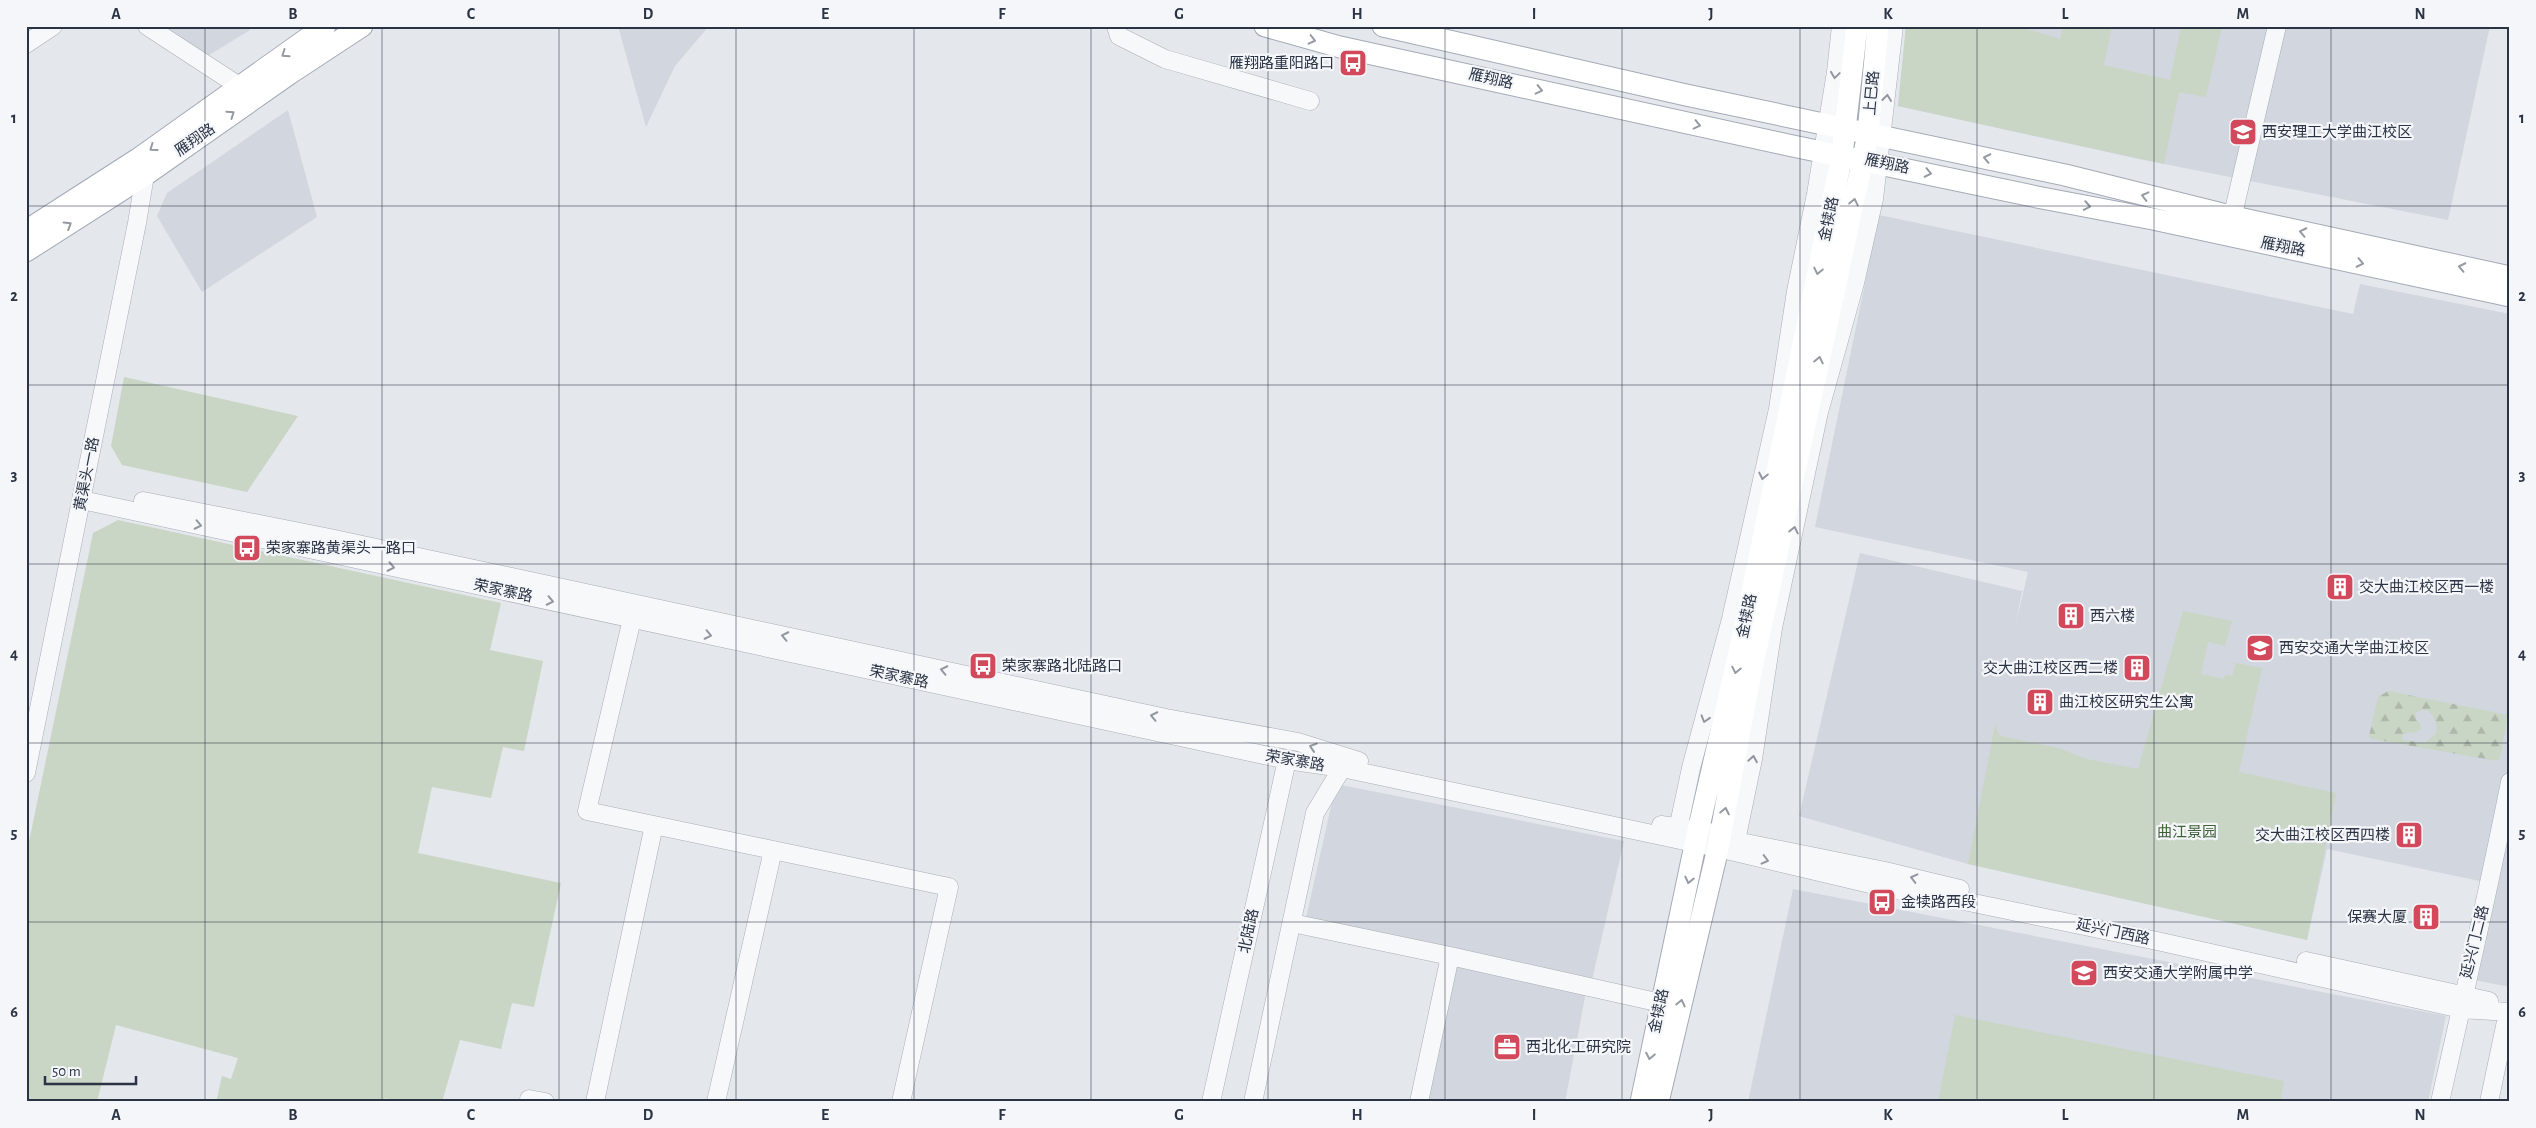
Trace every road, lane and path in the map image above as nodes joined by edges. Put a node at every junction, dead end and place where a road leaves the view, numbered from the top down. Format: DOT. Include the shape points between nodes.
graph roads {
  1 [pos="53,26"];
  2 [pos="147,26"];
  3 [pos="325,26"];
  4 [pos="362,26"];
  5 [pos="1116,26"];
  6 [pos="1265,26"];
  7 [pos="1384,26"];
  8 [pos="1840,26"];
  9 [pos="1857,26"];
  10 [pos="1878,26"];
  11 [pos="1894,26"];
  12 [pos="2277,26"];
  13 [pos="1406,29"];
  14 [pos="26,44"];
  15 [pos="239,86"];
  16 [pos="1310,101"];
  17 [pos="1837,126"];
  18 [pos="1875,134"];
  19 [pos="1832,153"];
  20 [pos="1871,161"];
  21 [pos="145,175"];
  22 [pos="2230,226"];
  23 [pos="26,231"];
  24 [pos="26,251"];
  25 [pos="2510,277"];
  26 [pos="2510,296"];
  27 [pos="83,495"];
  28 [pos="632,619"];
  29 [pos="1287,760"];
  30 [pos="1342,768"];
  31 [pos="26,773"];
  32 [pos="2510,782"];
  33 [pos="654,825"];
  34 [pos="1691,835"];
  35 [pos="1725,841"];
  36 [pos="773,850"];
  37 [pos="1292,923"];
  38 [pos="1450,956"];
  39 [pos="2462,1002"];
  40 [pos="1661,1003"];
  41 [pos="2509,1009"];
  42 [pos="529,1102"];
  43 [pos="545,1102"];
  44 [pos="595,1102"];
  45 [pos="716,1102"];
  46 [pos="901,1102"];
  47 [pos="1211,1102"];
  48 [pos="1253,1102"];
  49 [pos="1419,1102"];
  50 [pos="1641,1102"];
  51 [pos="1658,1102"];
  52 [pos="2440,1102"];
  53 [pos="2489,1102"];
  1 -- 14 [label="street"];
  2 -- 15 [label="street"];
  3 -- 15 [label="main road, 雁翔路, one-way"];
  21 -- 4 [label="main road, 雁翔路, one-way"];
  5 -- 16 [label="street" via="1119,36 1165,59"];
  6 -- 19 [label="main road, 雁翔路, one-way" via="1348,48"];
  7 -- 13 [label="main road, 雁翔路"];
  8 -- 17 [label="street, one-way"];
  9 -- 17 [label="main road, 上巳路"];
  10 -- 18 [label="main road, 上巳路"];
  18 -- 11 [label="street, one-way"];
  12 -- 22 [label="street"];
  13 -- 17 [label="main road, 雁翔路" via="1686,95"];
  15 -- 23 [label="main road, 雁翔路, one-way" via="122,170"];
  17 -- 18 [label="main road, 雁翔路"];
  17 -- 19 [label="main road, 金犊路"];
  18 -- 20 [label="main road, 上巳路"];
  22 -- 18 [label="main road, 雁翔路, one-way" via="2065,175"];
  19 -- 20 [label="main road, 雁翔路"];
  19 -- 34 [label="main road, 金犊路, one-way" via="1744,631"];
  20 -- 22 [label="main road, 雁翔路, one-way"];
  35 -- 20 [label="main road, 金犊路, one-way" via="1748,682"];
  24 -- 21 [label="main road, 雁翔路, one-way"];
  21 -- 27 [label="street, 黄渠头一路"];
  25 -- 22 [label="main road, 雁翔路, one-way"];
  22 -- 26 [label="main road, 雁翔路, one-way"];
  27 -- 28 [label="street, 荣家寨路, one-way"];
  27 -- 31 [label="street, 黄渠头一路"];
  34 -- 27 [label="street, 荣家寨路, one-way" via="1348,758 1298,742 1156,716 340,540"];
  28 -- 29 [label="street, 荣家寨路, one-way"];
  28 -- 33 [label="street" via="588,812"];
  29 -- 30 [label="street, 荣家寨路"];
  29 -- 47 [label="street, 北陆路"];
  30 -- 34 [label="street, 荣家寨路"];
  30 -- 37 [label="street" via="1315,813"];
  32 -- 39 [label="street, 延兴门二路"];
  33 -- 36 [label="street"];
  33 -- 44 [label="street"];
  34 -- 35 [label="street, 荣家寨路"];
  34 -- 40 [label="main road, 金犊路, one-way"];
  35 -- 39 [label="street, 延兴门西路" via="1887,888"];
  51 -- 35 [label="main road, 金犊路, one-way"];
  36 -- 45 [label="street"];
  36 -- 46 [label="street" via="949,887"];
  37 -- 38 [label="street"];
  37 -- 48 [label="street"];
  38 -- 40 [label="street"];
  38 -- 49 [label="street"];
  39 -- 41 [label="street, 延兴门西路"];
  39 -- 52 [label="street, 延兴门二路"];
  40 -- 50 [label="main road, 金犊路, one-way"];
  41 -- 53 [label="street"];
  42 -- 43 [label="street" via="529,1099"];
}
